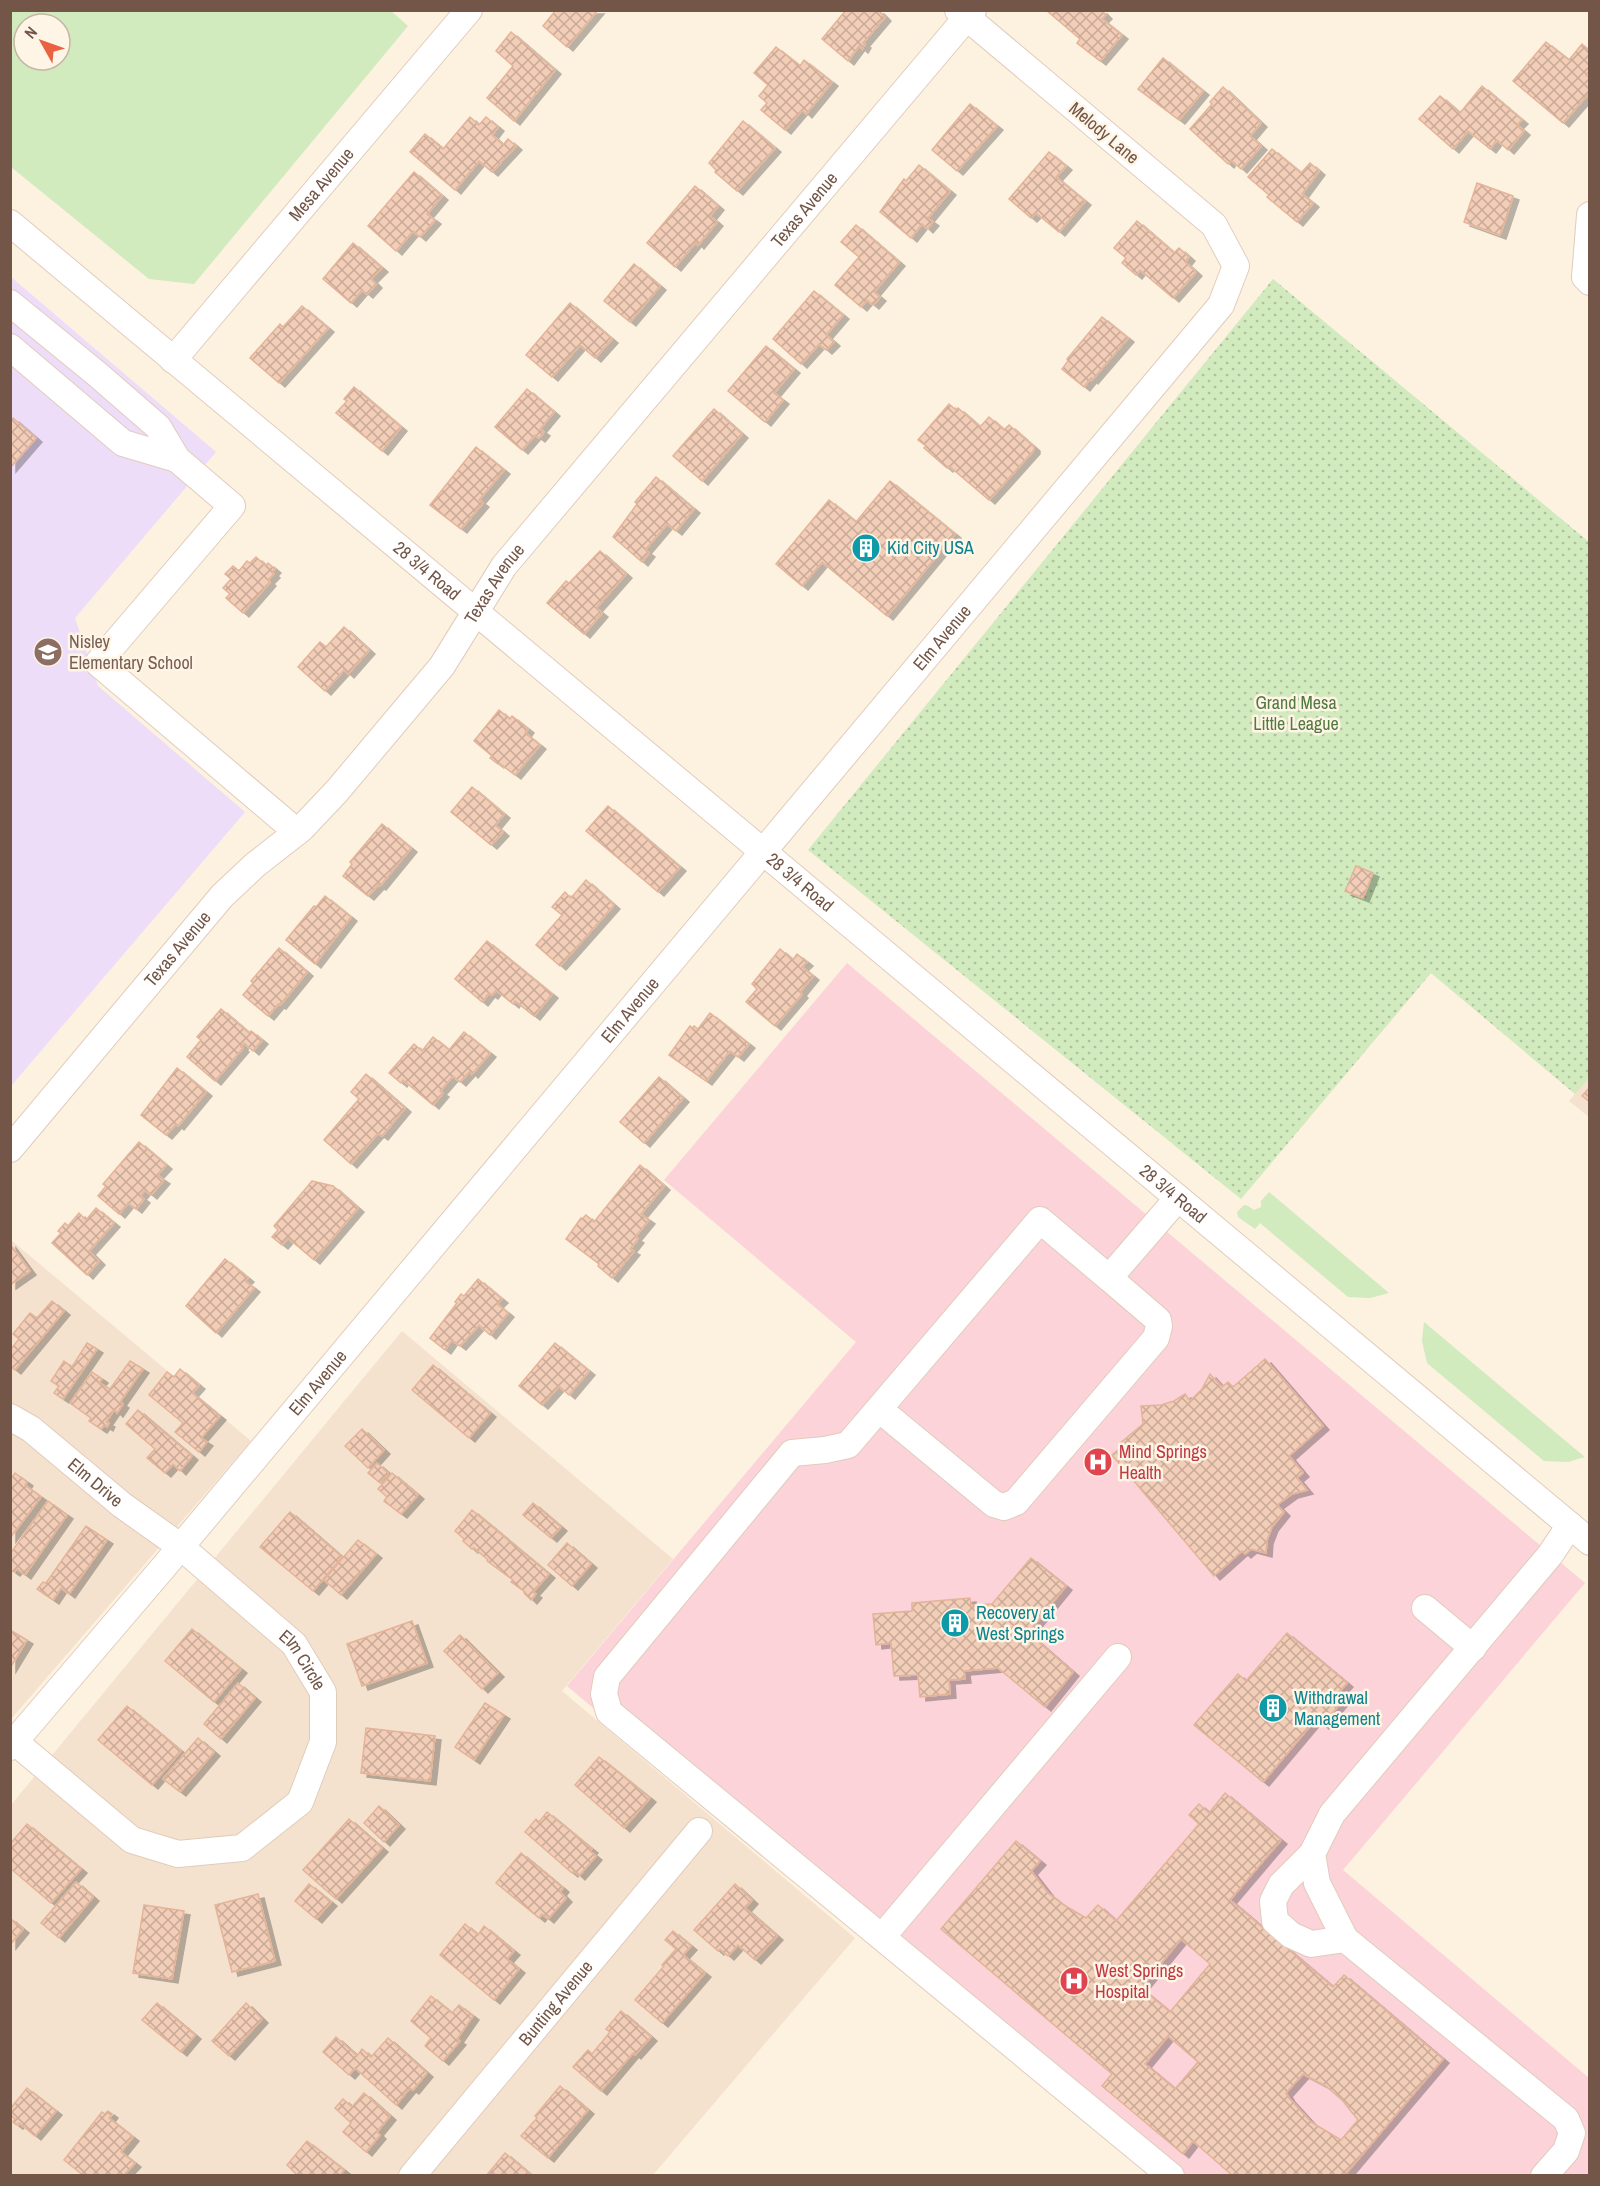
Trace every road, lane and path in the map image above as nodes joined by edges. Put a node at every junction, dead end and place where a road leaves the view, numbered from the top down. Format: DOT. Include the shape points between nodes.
graph roads {
  1 [pos="469,10"];
  2 [pos="966,13"];
  3 [pos="1590,215"];
  4 [pos="10,223"];
  5 [pos="1236,266"];
  6 [pos="1590,282"];
  7 [pos="10,303"];
  8 [pos="10,347"];
  9 [pos="174,360"];
  10 [pos="177,459"];
  11 [pos="474,612"];
  12 [pos="297,832"];
  13 [pos="762,852"];
  14 [pos="10,1149"];
  15 [pos="1178,1198"];
  16 [pos="1109,1278"];
  17 [pos="879,1409"];
  18 [pos="10,1417"];
  19 [pos="1570,1525"];
  20 [pos="1590,1542"];
  21 [pos="180,1547"];
  22 [pos="1425,1608"];
  23 [pos="1473,1648"];
  24 [pos="1118,1656"];
  25 [pos="13,1745"];
  26 [pos="699,1831"];
  27 [pos="1312,1854"];
  28 [pos="882,1937"];
  29 [pos="1345,1939"];
  30 [pos="412,2175"];
  31 [pos="1171,2175"];
  32 [pos="1544,2175"];
  1 -- 9 [label="street, Mesa Avenue"];
  2 -- 5 [label="street, Melody Lane" via="1214,225"];
  2 -- 11 [label="street, Texas Avenue" via="504,566"];
  3 -- 6 [label="street" via="1585,277"];
  4 -- 9 [label="street, 28 3/4 Road"];
  5 -- 13 [label="street, Elm Avenue" via="1221,305"];
  7 -- 10 [label="street" via="158,427"];
  8 -- 10 [label="street" via="123,443"];
  9 -- 11 [label="street, 28 3/4 Road"];
  10 -- 12 [label="street" via="232,506 98,663"];
  11 -- 12 [label="street, Texas Avenue" via="442,666"];
  11 -- 13 [label="street, 28 3/4 Road"];
  12 -- 14 [label="street, Texas Avenue" via="222,896"];
  13 -- 15 [label="street, 28 3/4 Road"];
  13 -- 21 [label="street, Elm Avenue"];
  15 -- 16 [label="street"];
  15 -- 19 [label="street, 28 3/4 Road"];
  16 -- 17 [label="street" via="1040,1220"];
  16 -- 17 [label="street" via="1158,1320 1155,1338 1016,1502 1004,1507 994,1504"];
  17 -- 28 [label="street" via="848,1445 792,1453 607,1677 604,1694 609,1712"];
  18 -- 21 [label="street, Elm Drive" via="32,1429 122,1505"];
  19 -- 20 [label="street, 28 3/4 Road"];
  19 -- 23 [label="street" via="1550,1556"];
  21 -- 25 [label="street, Elm Avenue"];
  21 -- 25 [label="street, Elm Circle" via="294,1644 322,1692 323,1742 300,1802 242,1848 178,1854 132,1840"];
  22 -- 23 [label="street"];
  23 -- 27 [label="street" via="1332,1814"];
  24 -- 28 [label="street"];
  26 -- 30 [label="street, Bunting Avenue"];
  27 -- 29 [label="street" via="1317,1883"];
  27 -- 29 [label="street" via="1281,1885 1273,1901 1275,1922 1311,1944"];
  28 -- 31 [label="street"];
  29 -- 32 [label="street" via="1566,2119 1572,2133 1566,2151"];
}
